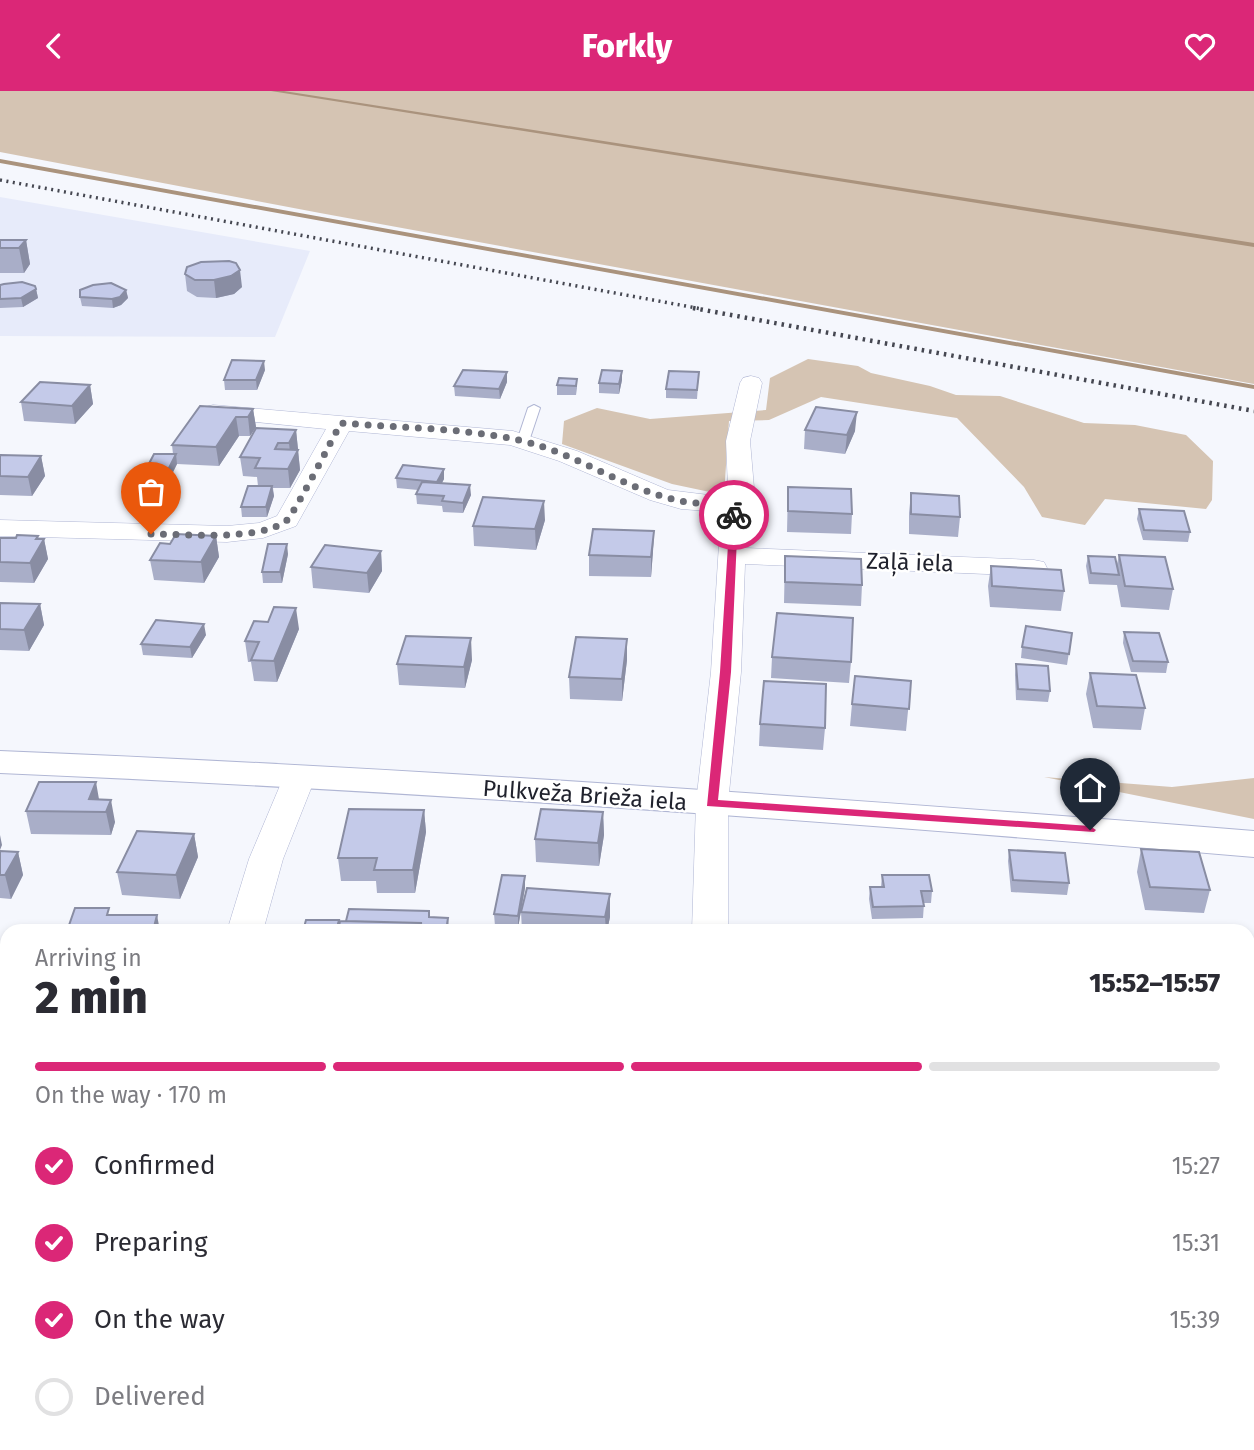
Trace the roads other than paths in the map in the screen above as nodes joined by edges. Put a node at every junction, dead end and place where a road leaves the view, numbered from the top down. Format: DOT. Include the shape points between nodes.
graph roads {
  1 [pos="751,383"];
  2 [pos="534,408"];
  3 [pos="204,412"];
  4 [pos="341,423"];
  5 [pos="523,441"];
  6 [pos="734,505"];
  7 [pos="0,528"];
  8 [pos="731,555"];
  9 [pos="1046,569"];
  10 [pos="0,762"];
  11 [pos="300,776"];
  12 [pos="712,803"];
  13 [pos="1254,843"];
  14 [pos="246,924"];
  15 [pos="710,924"];
  1 -- 6 [label="street" via="738,441 741,488"];
  2 -- 5 [label="lane"];
  3 -- 4 [label="street"];
  4 -- 5 [label="street"];
  4 -- 7 [label="street" via="287,521 264,530 151,534"];
  5 -- 6 [label="street" via="659,495"];
  6 -- 8 [label="street"];
  8 -- 9 [label="street, Zaļā iela"];
  8 -- 12 [label="street" via="726,672"];
  10 -- 11 [label="street, Pulkveža Brieža iela"];
  11 -- 12 [label="street, Pulkveža Brieža iela"];
  11 -- 14 [label="street" via="266,859"];
  12 -- 13 [label="street, Pulkveža Brieža iela"];
  12 -- 15 [label="street"];
}
